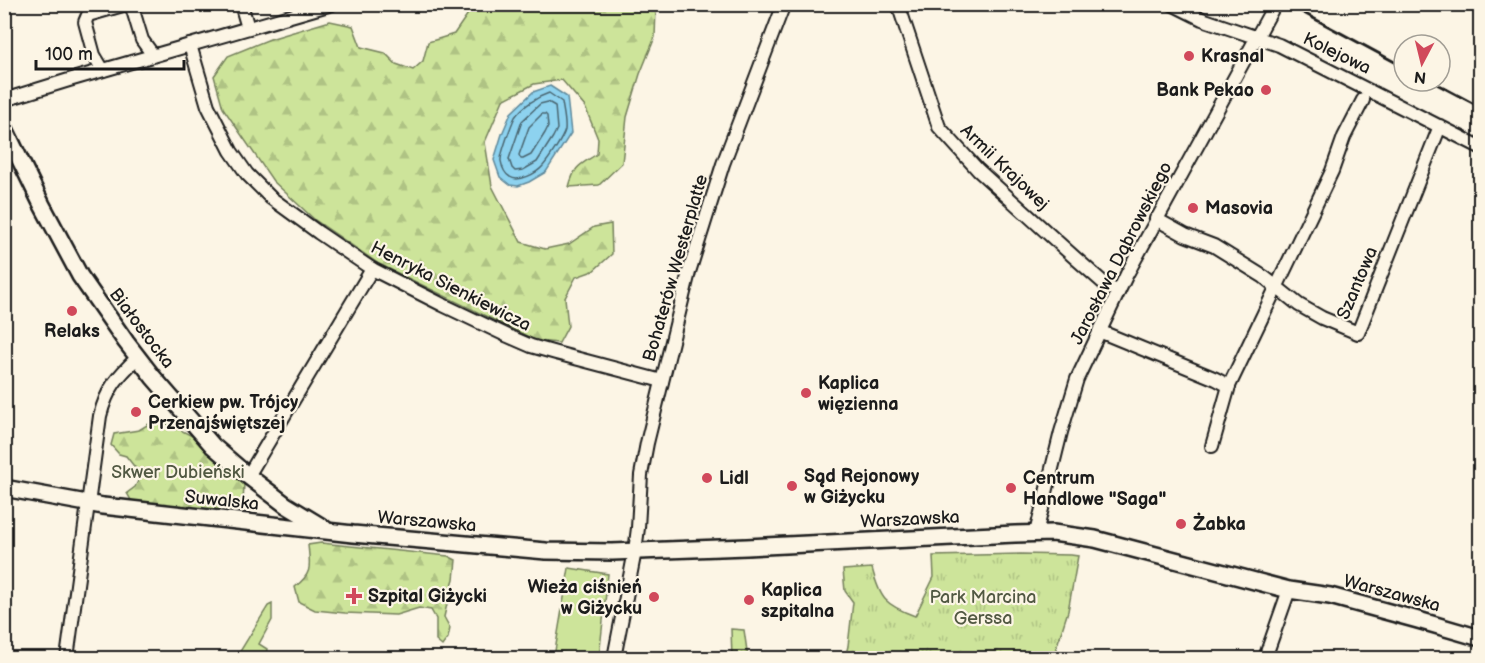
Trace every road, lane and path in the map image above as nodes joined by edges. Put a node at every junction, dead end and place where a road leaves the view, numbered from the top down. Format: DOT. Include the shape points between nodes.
graph roads {
  1 [pos="241,4"];
  2 [pos="332,4"];
  3 [pos="784,4"];
  4 [pos="898,4"];
  5 [pos="1172,4"];
  6 [pos="1275,4"];
  7 [pos="248,28"];
  8 [pos="1258,37"];
  9 [pos="190,45"];
  10 [pos="152,56"];
  11 [pos="103,70"];
  12 [pos="4,100"];
  13 [pos="1363,100"];
  14 [pos="1440,126"];
  15 [pos="4,127"];
  16 [pos="1480,147"];
  17 [pos="1156,219"];
  18 [pos="372,269"];
  19 [pos="1276,288"];
  20 [pos="1118,292"];
  21 [pos="1099,332"];
  22 [pos="138,357"];
  23 [pos="662,381"];
  24 [pos="1229,386"];
  25 [pos="1212,446"];
  26 [pos="248,476"];
  27 [pos="4,488"];
  28 [pos="89,503"];
  29 [pos="328,531"];
  30 [pos="1036,533"];
  31 [pos="635,551"];
  32 [pos="1289,590"];
  33 [pos="1480,638"];
  34 [pos="67,658"];
  35 [pos="614,658"];
  36 [pos="1265,658"];
  1 -- 7 [label="street"];
  2 -- 7 [label="street"];
  3 -- 23 [label="street, Bohaterów Westerplatte" via="709,207"];
  4 -- 20 [label="street, Armii Krajowej" via="939,127 978,170"];
  5 -- 8 [label="street, Kolejowa" via="1202,19"];
  6 -- 8 [label="street, Jarosława Dąbrowskiego"];
  7 -- 9 [label="street"];
  8 -- 14 [label="street, Kolejowa"];
  8 -- 17 [label="street, Jarosława Dąbrowskiego"];
  9 -- 10 [label="street"];
  9 -- 18 [label="street, Henryka Sienkiewicza" via="208,106 247,174 272,198"];
  10 -- 11 [label="street"];
  10 -- 11 [label="street" via="128,4 88,15 85,22"];
  11 -- 12 [label="street"];
  13 -- 19 [label="street"];
  14 -- 16 [label="street, Kolejowa"];
  14 -- 19 [label="street, Szantowa" via="1358,333 1322,318"];
  15 -- 22 [label="street, Białostocka" via="80,276"];
  17 -- 19 [label="street, Szantowa" via="1214,246"];
  17 -- 20 [label="street, Jarosława Dąbrowskiego"];
  18 -- 23 [label="street, Henryka Sienkiewicza" via="531,346"];
  18 -- 26 [label="street"];
  19 -- 24 [label="street"];
  20 -- 21 [label="street, Jarosława Dąbrowskiego"];
  21 -- 24 [label="street"];
  21 -- 30 [label="street, Jarosława Dąbrowskiego" via="1077,379"];
  22 -- 26 [label="street, Białostocka" via="213,446"];
  22 -- 28 [label="street" via="114,381 104,402"];
  23 -- 31 [label="street, Bohaterów Westerplatte" via="641,475"];
  24 -- 25 [label="street"];
  26 -- 29 [label="street, Białostocka"];
  27 -- 28 [label="street, Suwalska"];
  28 -- 29 [label="street, Suwalska"];
  28 -- 34 [label="street"];
  29 -- 31 [label="street, Warszawska" via="546,551"];
  30 -- 31 [label="street, Warszawska"];
  30 -- 32 [label="street, Warszawska" via="1095,539"];
  31 -- 35 [label="street, Bohaterów Westerplatte"];
  32 -- 33 [label="street, Warszawska" via="1330,596"];
  32 -- 36 [label="street"];
}
